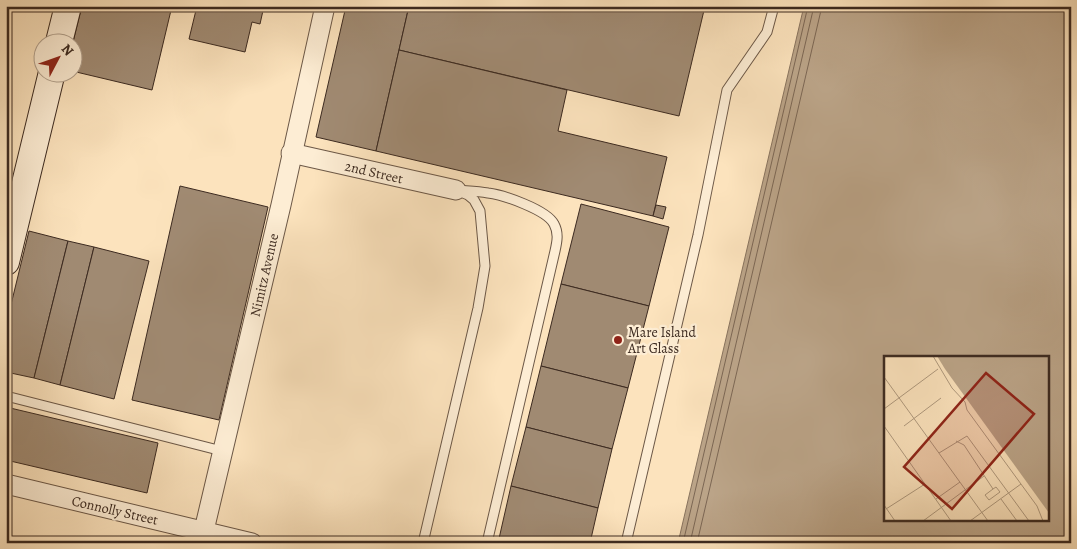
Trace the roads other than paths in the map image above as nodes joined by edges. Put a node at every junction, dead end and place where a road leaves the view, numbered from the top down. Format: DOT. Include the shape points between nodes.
graph roads {
  1 [pos="68,6"];
  2 [pos="325,6"];
  3 [pos="774,6"];
  4 [pos="62,32"];
  5 [pos="49,82"];
  6 [pos="291,153"];
  7 [pos="456,190"];
  8 [pos="10,233"];
  9 [pos="6,262"];
  10 [pos="6,396"];
  11 [pos="222,450"];
  12 [pos="6,484"];
  13 [pos="202,537"];
  14 [pos="252,543"];
  15 [pos="423,543"];
  16 [pos="487,543"];
  17 [pos="626,543"];
  1 -- 4 [label="street"];
  2 -- 6 [label="street, Nimitz Avenue"];
  3 -- 17 [label="lane" via="767,32 727,90 698,235"];
  5 -- 8 [label="street"];
  6 -- 7 [label="street, 2nd Street"];
  6 -- 11 [label="street, Nimitz Avenue"];
  7 -- 15 [label="lane" via="474,200 480,211 485,266"];
  7 -- 16 [label="lane" via="497,195 541,212 549,217 557,233"];
  8 -- 9 [label="street"];
  10 -- 11 [label="lane"];
  11 -- 13 [label="street, Nimitz Avenue"];
  12 -- 13 [label="street, Connolly Street"];
  13 -- 14 [label="street, Connolly Street"];
}
